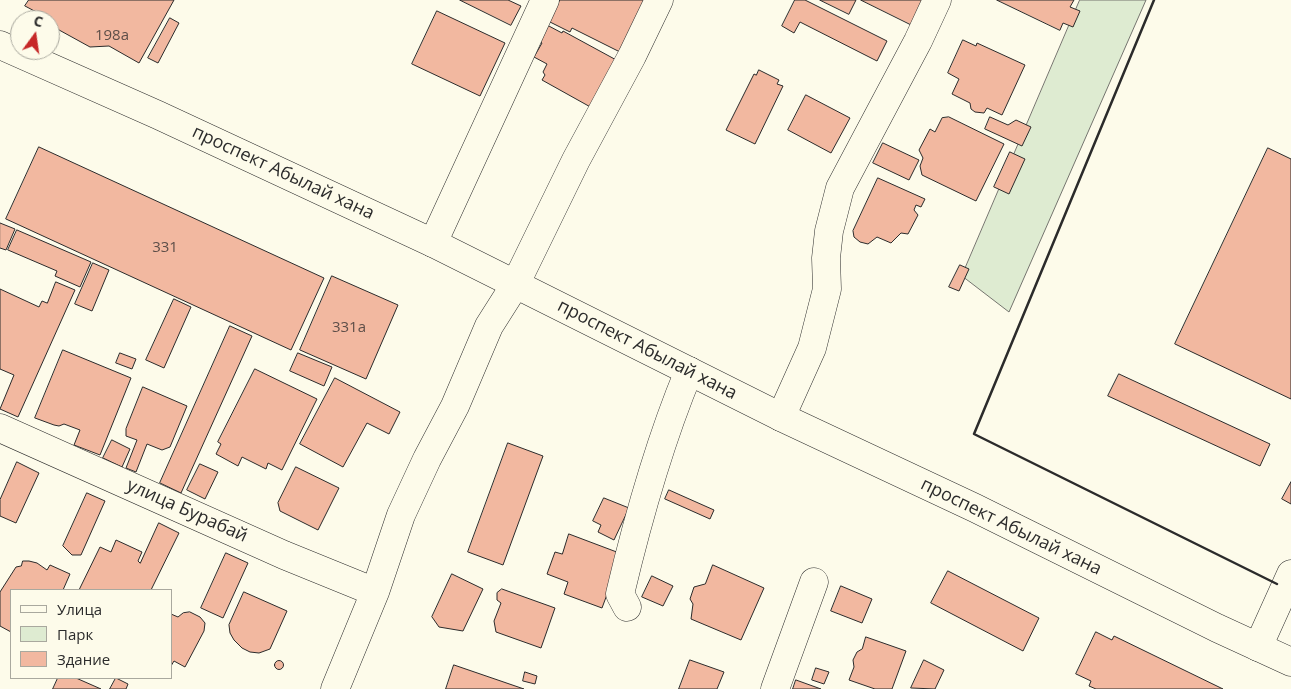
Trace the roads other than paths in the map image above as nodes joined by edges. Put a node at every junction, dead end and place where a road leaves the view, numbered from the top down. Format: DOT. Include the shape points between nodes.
graph roads {
  1 [pos="545,0"];
  2 [pos="658,0"];
  3 [pos="937,0"];
  4 [pos="0,45"];
  5 [pos="433,243"];
  6 [pos="515,285"];
  7 [pos="689,371"];
  8 [pos="781,417"];
  9 [pos="0,428"];
  10 [pos="1291,574"];
  11 [pos="814,582"];
  12 [pos="374,592"];
  13 [pos="627,607"];
  14 [pos="1258,646"];
  15 [pos="1291,662"];
  16 [pos="335,689"];
  17 [pos="775,689"];
  1 -- 5 [label="street"];
  2 -- 6 [label="street"];
  3 -- 8 [label="street" via="840,188 829,231 827,289 814,340"];
  4 -- 5 [label="street, проспект Абылай хана"];
  5 -- 6 [label="street, проспект Абылай хана"];
  6 -- 7 [label="street, проспект Абылай хана"];
  6 -- 12 [label="street" via="489,326 455,406 427,458 401,515"];
  7 -- 8 [label="street, проспект Абылай хана"];
  7 -- 13 [label="street" via="657,458 634,536 620,594"];
  8 -- 14 [label="street, проспект Абылай хана"];
  9 -- 12 [label="street, улица Бурабай"];
  10 -- 14 [label="street"];
  11 -- 17 [label="street"];
  12 -- 16 [label="street"];
  14 -- 15 [label="street, проспект Абылай хана"];
}
